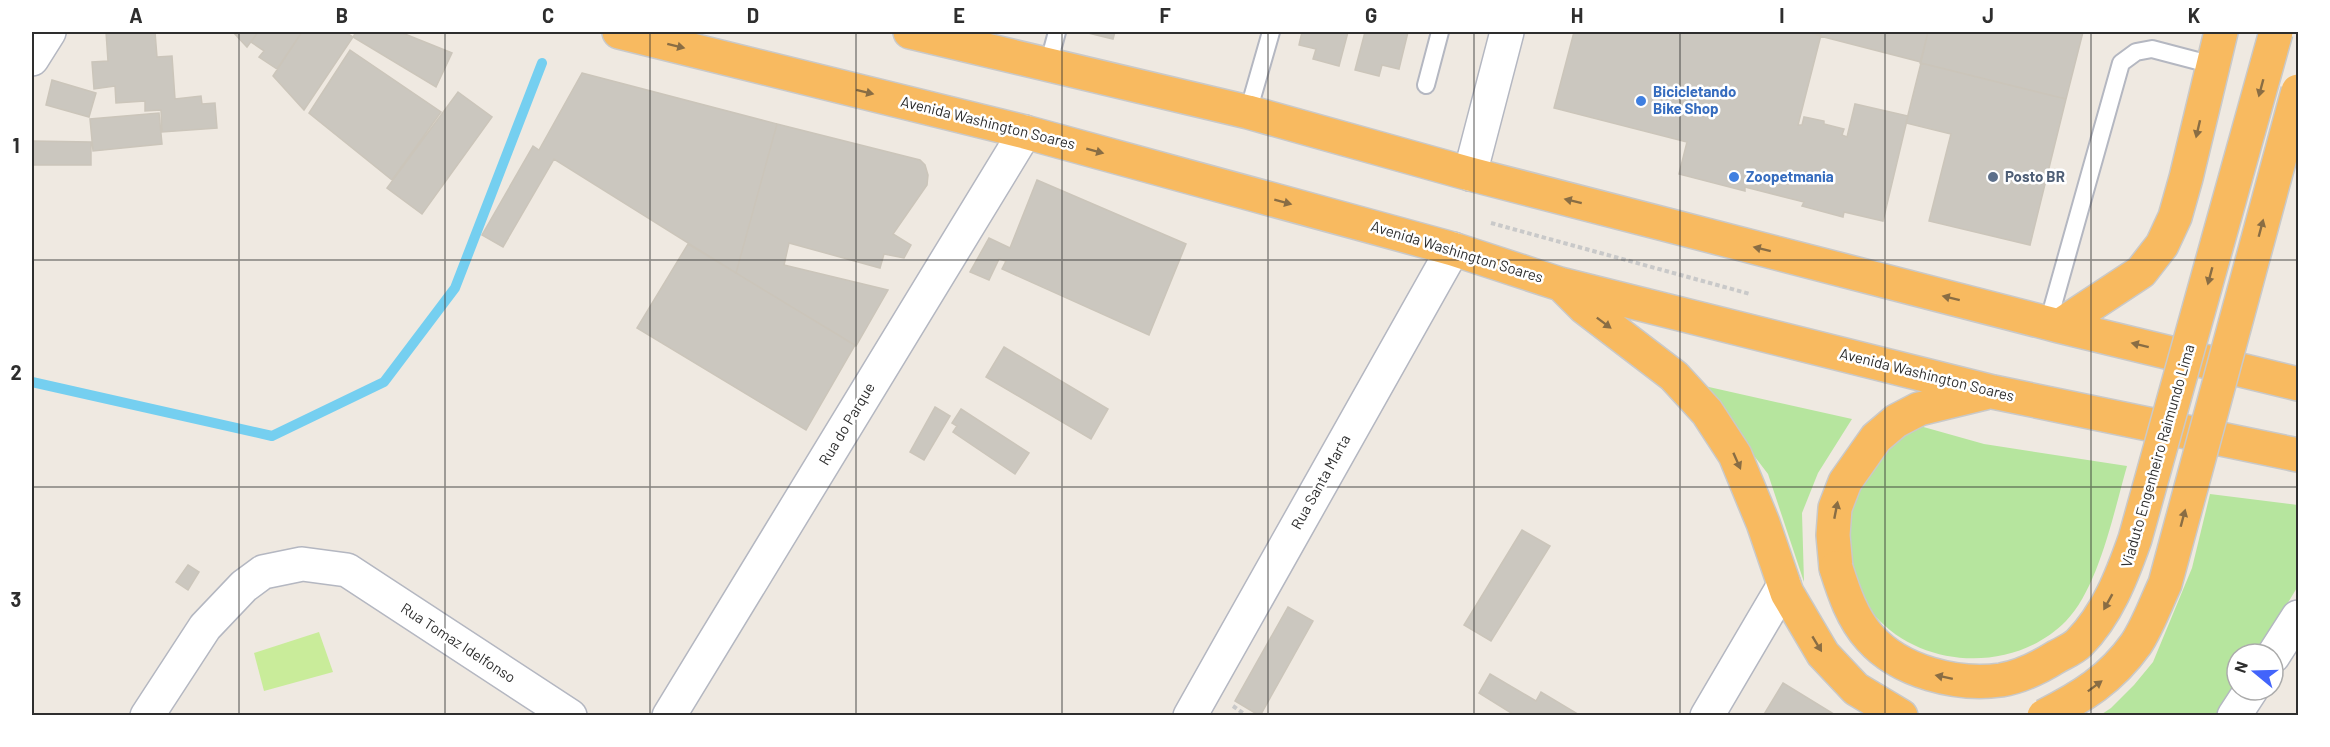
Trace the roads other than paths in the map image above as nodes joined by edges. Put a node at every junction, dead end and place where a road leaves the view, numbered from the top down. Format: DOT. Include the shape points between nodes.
graph roads {
  1 [pos="49,32"];
  2 [pos="619,32"];
  3 [pos="910,32"];
  4 [pos="1057,32"];
  5 [pos="1270,32"];
  6 [pos="1440,32"];
  7 [pos="1507,32"];
  8 [pos="2221,32"];
  9 [pos="2276,32"];
  10 [pos="32,59"];
  11 [pos="1048,65"];
  12 [pos="2212,65"];
  13 [pos="1426,85"];
  14 [pos="2298,92"];
  15 [pos="1248,112"];
  16 [pos="1025,132"];
  17 [pos="1470,174"];
  18 [pos="1452,249"];
  19 [pos="1560,284"];
  20 [pos="2054,324"];
  21 [pos="2298,384"];
  22 [pos="1993,392"];
  23 [pos="2298,455"];
  24 [pos="1786,589"];
  25 [pos="2298,617"];
  26 [pos="2282,642"];
  27 [pos="2243,702"];
  28 [pos="147,716"];
  29 [pos="570,716"];
  30 [pos="669,716"];
  31 [pos="1190,716"];
  32 [pos="1707,716"];
  33 [pos="1901,716"];
  34 [pos="2044,716"];
  35 [pos="2234,716"];
  1 -- 10 [label="street"];
  2 -- 16 [label="highway, Avenida Washington Soares, one-way"];
  3 -- 11 [label="highway"];
  4 -- 11 [label="lane"];
  5 -- 15 [label="lane"];
  6 -- 13 [label="lane"];
  7 -- 17 [label="street"];
  8 -- 12 [label="highway"];
  9 -- 22 [label="highway, Viaduto Engenheiro Raimundo Lima, one-way, bridge" via="2122,576 2100,617 2078,644 2041,666 2003,680 1968,681 1935,675 1903,663 1871,640 1845,599 1836,568 1835,508 1845,482 1876,438 1896,421 1919,409"];
  11 -- 15 [label="highway"];
  12 -- 20 [label="highway, one-way" via="2186,178 2162,245 2141,272"];
  12 -- 20 [label="lane" via="2152,49 2136,52 2121,63"];
  34 -- 14 [label="highway, one-way, bridge" via="2079,699 2112,673 2137,642 2165,584"];
  15 -- 17 [label="highway"];
  16 -- 18 [label="highway, Avenida Washington Soares, one-way"];
  16 -- 30 [label="street, Rua do Parque"];
  20 -- 17 [label="highway, one-way"];
  18 -- 19 [label="highway, Avenida Washington Soares"];
  18 -- 31 [label="street, Rua Santa Marta"];
  19 -- 22 [label="highway, Avenida Washington Soares"];
  19 -- 24 [label="highway, one-way" via="1584,308 1674,376 1707,412 1734,454"];
  21 -- 20 [label="highway, one-way"];
  22 -- 23 [label="highway, Avenida Washington Soares"];
  24 -- 32 [label="street"];
  24 -- 33 [label="highway, one-way" via="1823,654 1856,689"];
  25 -- 26 [label="street"];
  27 -- 35 [label="street"];
  28 -- 29 [label="street, Rua Tomaz Idelfonso" via="205,627 244,586 264,572 302,564 346,570"];
}
